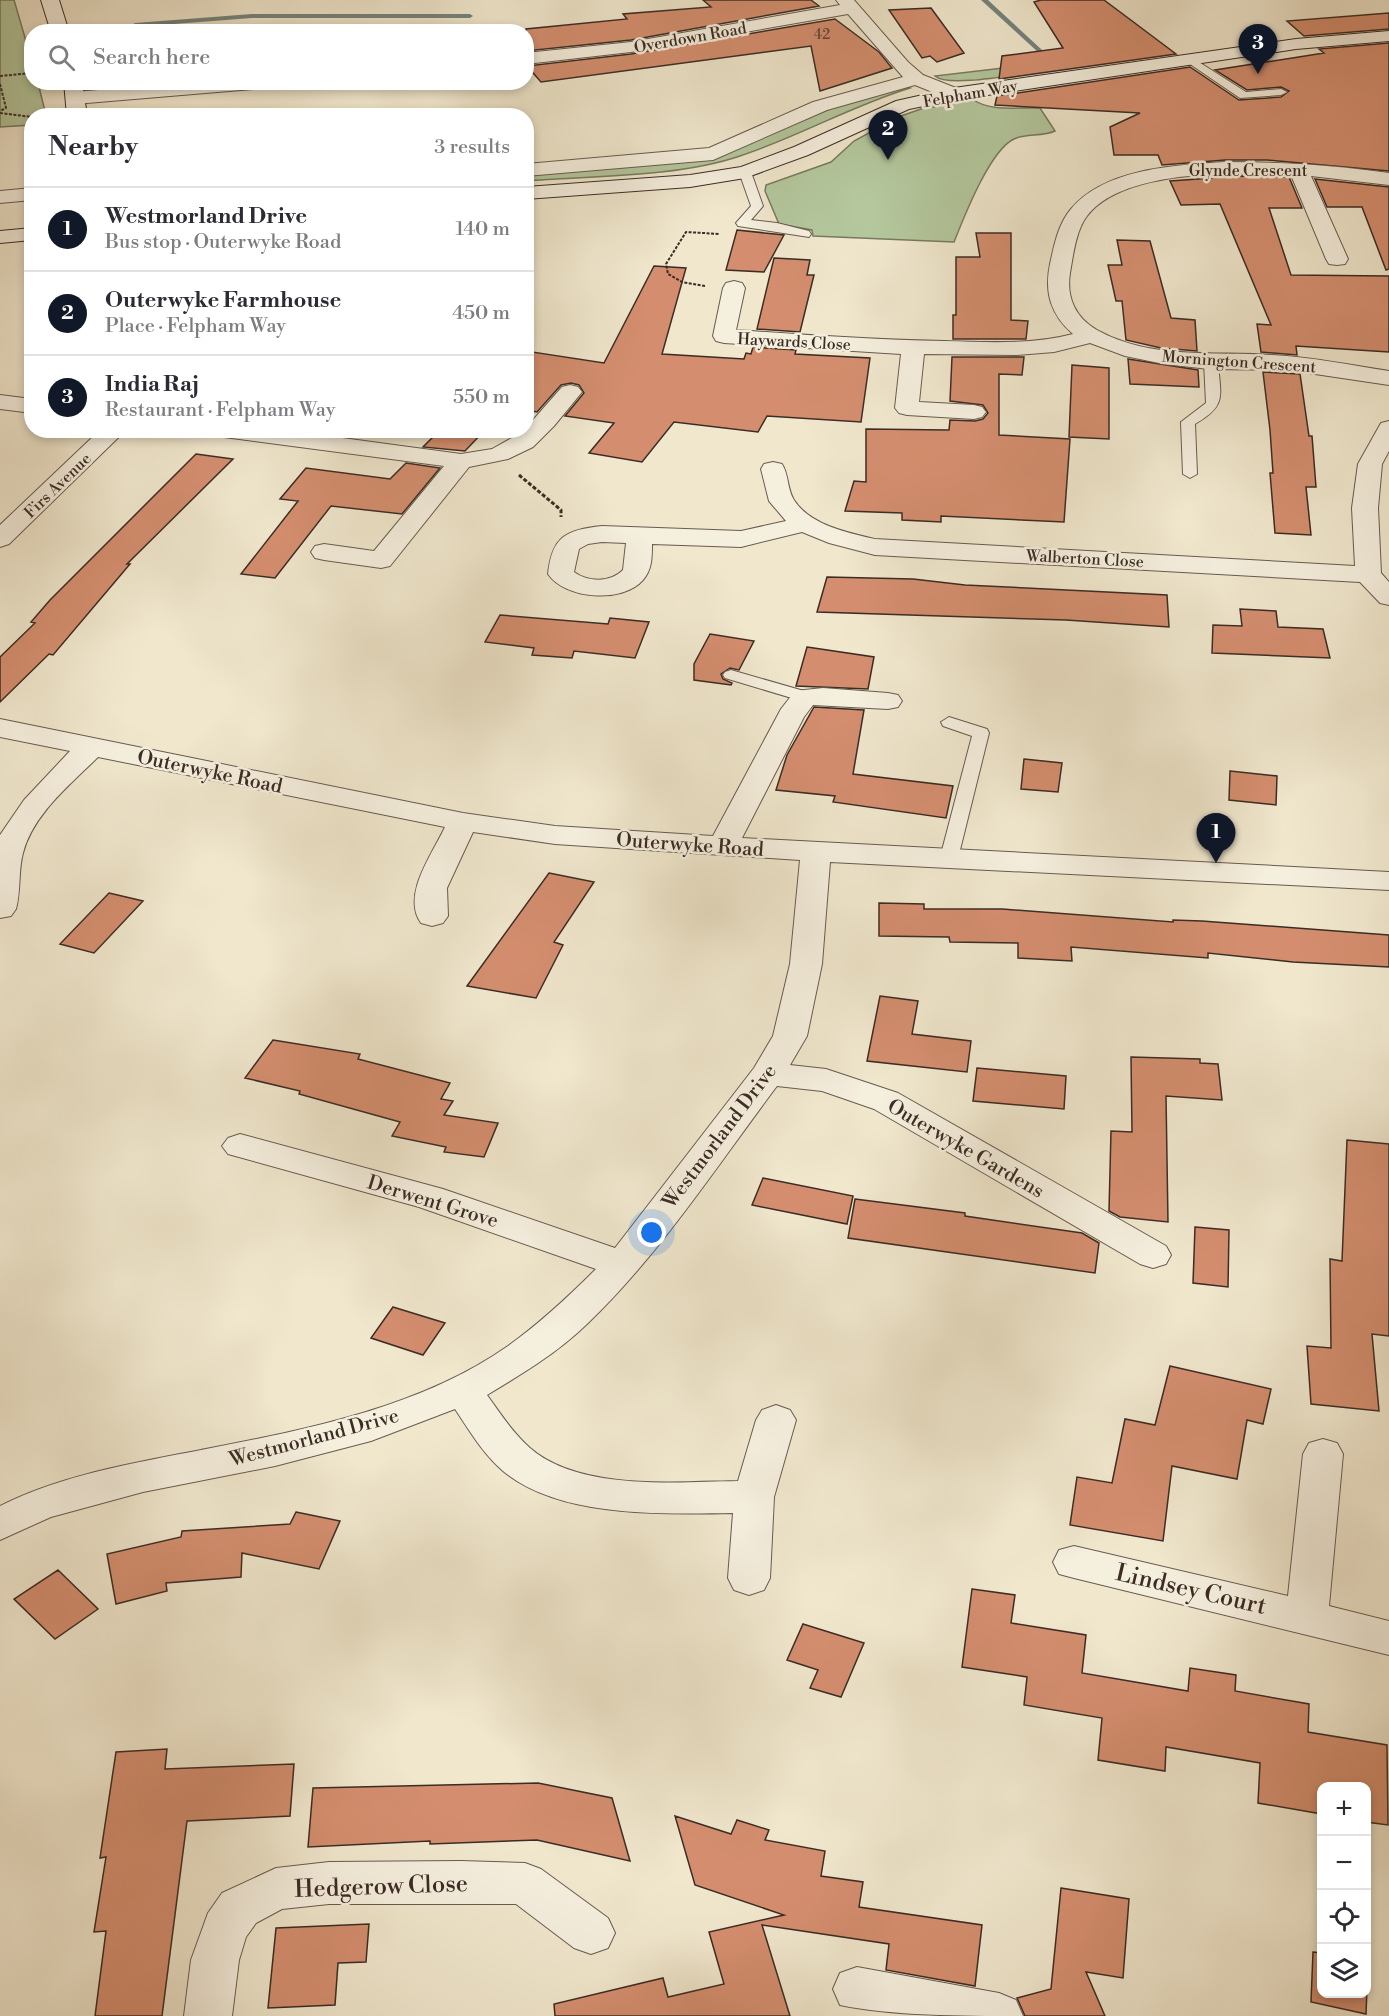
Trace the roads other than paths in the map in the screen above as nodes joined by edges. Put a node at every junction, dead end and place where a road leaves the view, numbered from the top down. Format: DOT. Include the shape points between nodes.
graph roads {
  1 [pos="50,0"];
  2 [pos="849,4"];
  3 [pos="58,24"];
  4 [pos="1389,36"];
  5 [pos="534,58"];
  6 [pos="1191,60"];
  7 [pos="916,79"];
  8 [pos="176,90"];
  9 [pos="1281,92"];
  10 [pos="954,94"];
  11 [pos="75,99"];
  12 [pos="1298,168"];
  13 [pos="534,169"];
  14 [pos="745,172"];
  15 [pos="1389,178"];
  16 [pos="534,192"];
  17 [pos="24,194"];
  18 [pos="0,196"];
  19 [pos="805,234"];
  20 [pos="24,235"];
  21 [pos="0,237"];
  22 [pos="1337,259"];
  23 [pos="734,288"];
  24 [pos="1091,336"];
  25 [pos="913,348"];
  26 [pos="1211,362"];
  27 [pos="1389,378"];
  28 [pos="570,392"];
  29 [pos="0,402"];
  30 [pos="24,405"];
  31 [pos="974,412"];
  32 [pos="1389,428"];
  33 [pos="534,432"];
  34 [pos="106,438"];
  35 [pos="285,438"];
  36 [pos="529,438"];
  37 [pos="461,461"];
  38 [pos="773,469"];
  39 [pos="1190,474"];
  40 [pos="805,524"];
  41 [pos="640,536"];
  42 [pos="0,539"];
  43 [pos="324,552"];
  44 [pos="1368,575"];
  45 [pos="1389,597"];
  46 [pos="731,675"];
  47 [pos="805,697"];
  48 [pos="888,701"];
  49 [pos="949,722"];
  50 [pos="0,728"];
  51 [pos="92,746"];
  52 [pos="463,822"];
  53 [pos="723,846"];
  54 [pos="816,852"];
  55 [pos="949,858"];
  56 [pos="1389,881"];
  57 [pos="0,909"];
  58 [pos="432,916"];
  59 [pos="768,1074"];
  60 [pos="240,1146"];
  61 [pos="1153,1255"];
  62 [pos="623,1264"];
  63 [pos="462,1391"];
  64 [pos="776,1419"];
  65 [pos="1323,1454"];
  66 [pos="754,1497"];
  67 [pos="0,1524"];
  68 [pos="1074,1562"];
  69 [pos="749,1578"];
  70 [pos="1307,1617"];
  71 [pos="1389,1638"];
  72 [pos="591,1933"];
  73 [pos="857,1989"];
  74 [pos="208,2016"];
  75 [pos="999,2016"];
  1 -- 3 [label="street"];
  2 -- 5 [label="street, Overdown Road" via="631,47"];
  2 -- 7 [label="street"];
  4 -- 6 [label="street, Felpham Way" via="1296,44"];
  6 -- 9 [label="lane" via="1244,96"];
  6 -- 10 [label="street, Felpham Way"];
  7 -- 10 [label="street"];
  7 -- 13 [label="street" via="820,106 713,154"];
  8 -- 11 [label="street"];
  10 -- 14 [label="street, Felpham Way" via="903,105"];
  12 -- 15 [label="street, Glynde Crescent"];
  12 -- 22 [label="street"];
  12 -- 24 [label="street, Glynde Crescent" via="1176,171 1143,177 1094,197 1078,213 1059,271 1057,291 1069,320"];
  14 -- 16 [label="street, Felpham Way"];
  14 -- 19 [label="lane" via="757,206 742,223 777,226"];
  17 -- 18 [label="street"];
  20 -- 21 [label="street"];
  23 -- 25 [label="street, Haywards Close" via="724,336"];
  24 -- 25 [label="street, Haywards Close" via="1015,350"];
  24 -- 26 [label="street, Mornington Crescent" via="1156,356"];
  25 -- 31 [label="street" via="907,408"];
  26 -- 27 [label="street, Mornington Crescent" via="1310,365"];
  26 -- 39 [label="lane" via="1213,404 1188,422"];
  28 -- 33 [label="street"];
  29 -- 30 [label="street"];
  32 -- 44 [label="street" via="1370,464 1365,508"];
  34 -- 42 [label="street, Firs Avenue"];
  35 -- 37 [label="street"];
  36 -- 37 [label="street" via="518,448 490,458"];
  37 -- 43 [label="street" via="381,560"];
  38 -- 40 [label="street, Walberton Close" via="783,503"];
  40 -- 41 [label="street" via="741,539"];
  40 -- 44 [label="street, Walberton Close" via="840,539 875,547"];
  41 -- 41 [label="street" via="602,534 573,539 564,552 561,574 566,581 590,588 625,581 637,567"];
  44 -- 45 [label="street"];
  46 -- 47 [label="lane"];
  47 -- 48 [label="street"];
  47 -- 53 [label="street" via="791,715"];
  49 -- 55 [label="lane" via="981,733"];
  50 -- 51 [label="street, Outerwyke Road"];
  51 -- 52 [label="street, Outerwyke Road"];
  51 -- 57 [label="street" via="19,829 8,855"];
  52 -- 53 [label="street, Outerwyke Road" via="555,835"];
  52 -- 58 [label="street" via="431,888"];
  53 -- 54 [label="street, Outerwyke Road"];
  54 -- 55 [label="street, Outerwyke Road"];
  54 -- 59 [label="street, Westmorland Drive" via="806,964 790,1036"];
  55 -- 56 [label="street, Outerwyke Road"];
  59 -- 61 [label="street, Outerwyke Gardens" via="826,1080 886,1101"];
  59 -- 62 [label="street, Westmorland Drive"];
  60 -- 62 [label="street, Derwent Grove" via="430,1198"];
  62 -- 63 [label="street, Westmorland Drive" via="572,1316 520,1357"];
  63 -- 66 [label="street" via="517,1460 565,1484 656,1498"];
  63 -- 67 [label="street, Westmorland Drive" via="371,1426 40,1504"];
  64 -- 66 [label="street"];
  65 -- 70 [label="street"];
  66 -- 69 [label="street"];
  68 -- 70 [label="street, Lindsey Court"];
  70 -- 71 [label="street, Lindsey Court"];
  72 -- 74 [label="street, Hedgerow Close" via="525,1884 329,1883 276,1889 239,1908 225,1928 214,1960"];
  73 -- 75 [label="street"];
}
